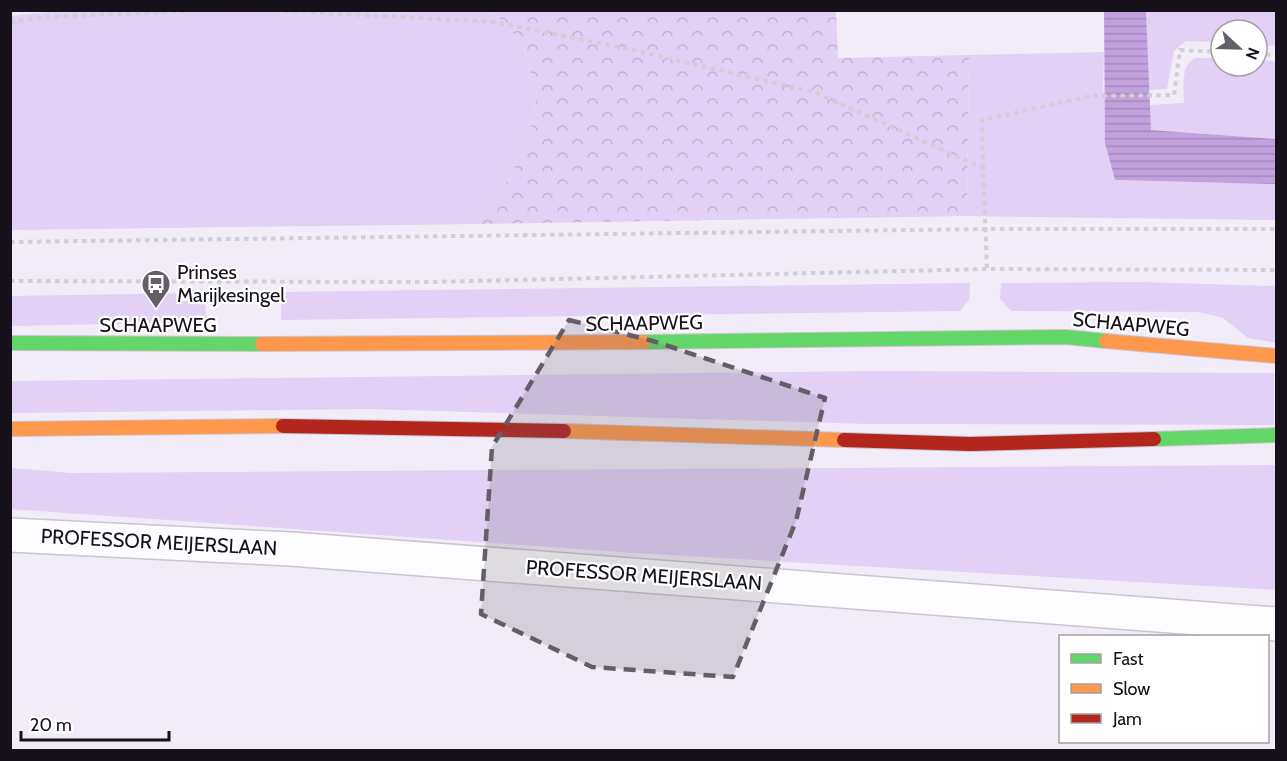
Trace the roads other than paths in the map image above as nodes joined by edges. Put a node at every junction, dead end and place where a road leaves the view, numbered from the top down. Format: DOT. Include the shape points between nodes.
graph roads {
  1 [pos="10,343"];
  2 [pos="1276,356"];
  3 [pos="10,429"];
  4 [pos="1276,435"];
  5 [pos="10,535"];
  6 [pos="1276,624"];
  1 -- 2 [label="street, SCHAAPWEG" via="468,344 1066,337"];
  3 -- 4 [label="street" via="317,426 970,444"];
  5 -- 6 [label="street, PROFESSOR MEIJERSLAAN" via="291,549"];
}
